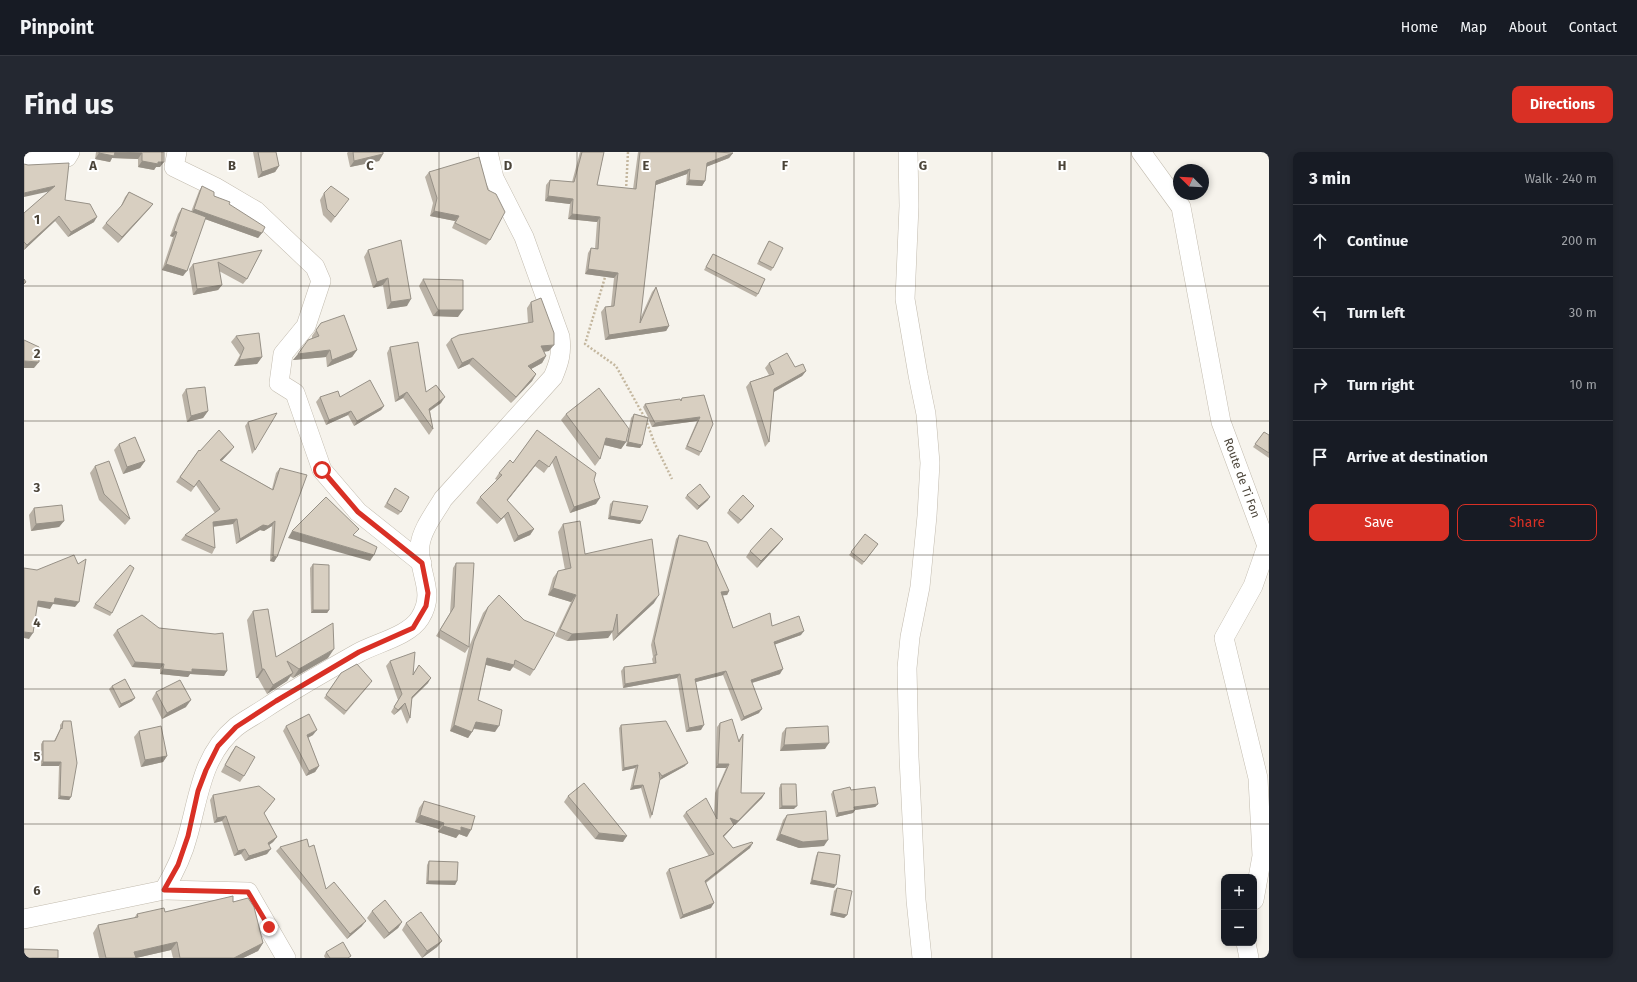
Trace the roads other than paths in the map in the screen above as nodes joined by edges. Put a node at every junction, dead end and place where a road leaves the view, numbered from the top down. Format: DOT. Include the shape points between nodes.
graph roads {
  1 [pos="70,152"];
  2 [pos="177,152"];
  3 [pos="488,152"];
  4 [pos="908,152"];
  5 [pos="1141,152"];
  6 [pos="24,159"];
  7 [pos="422,563"];
  8 [pos="1257,884"];
  9 [pos="164,890"];
  10 [pos="24,919"];
  11 [pos="1247,946"];
  12 [pos="286,958"];
  13 [pos="922,958"];
  14 [pos="1249,958"];
  1 -- 6 [label="street" via="67,157"];
  2 -- 7 [label="street" via="174,167 256,211 315,267 321,281 306,326 283,354 279,382 295,393 322,470 358,512"];
  3 -- 7 [label="street" via="494,178 524,237 560,337 562,351 553,377 443,499 420,543"];
  4 -- 13 [label="street" via="905,298 926,414 930,463 921,579 907,668 916,900"];
  5 -- 8 [label="street, Route de Ti Fon" via="1181,207 1221,422 1267,546 1253,586 1224,638 1258,778 1262,856"];
  7 -- 9 [label="street" via="428,593 426,606 413,628 359,652 276,701 236,727 218,746 198,791 188,836 178,865"];
  9 -- 10 [label="street"];
  9 -- 12 [label="street" via="248,892"];
  11 -- 14 [label="street"];
}
